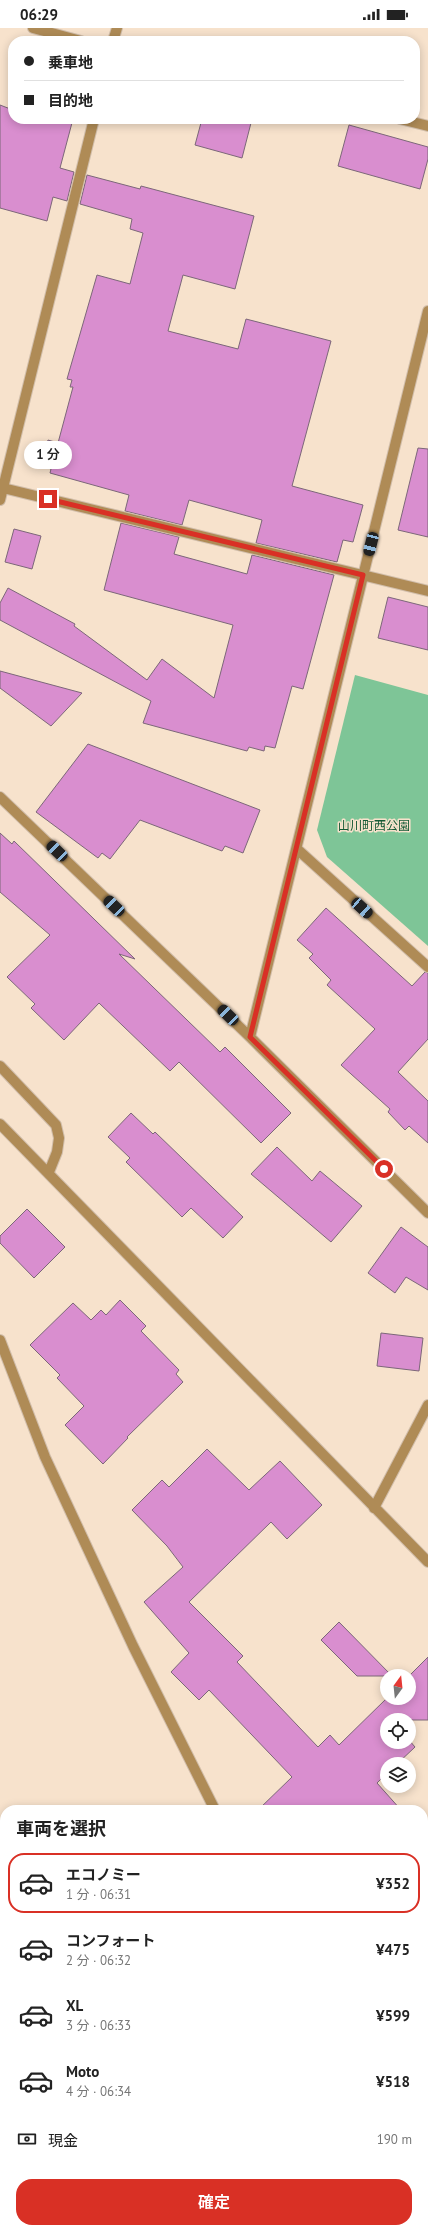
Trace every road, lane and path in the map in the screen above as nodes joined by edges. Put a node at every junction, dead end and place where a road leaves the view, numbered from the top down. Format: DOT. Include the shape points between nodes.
graph roads {
  1 [pos="33,28"];
  2 [pos="63,36"];
  3 [pos="93,124"];
  4 [pos="428,311"];
  5 [pos="3,488"];
  6 [pos="0,500"];
  7 [pos="363,575"];
  8 [pos="428,591"];
  9 [pos="0,797"];
  10 [pos="297,849"];
  11 [pos="428,967"];
  12 [pos="250,1037"];
  13 [pos="0,1066"];
  14 [pos="0,1124"];
  15 [pos="49,1172"];
  16 [pos="428,1213"];
  17 [pos="0,1340"];
  18 [pos="428,1405"];
  19 [pos="374,1508"];
  20 [pos="428,1562"];
  21 [pos="212,1805"];
  1 -- 2 [label="street"];
  3 -- 5 [label="street"];
  4 -- 7 [label="street"];
  5 -- 6 [label="street"];
  5 -- 7 [label="street"];
  7 -- 8 [label="street"];
  7 -- 10 [label="street"];
  9 -- 12 [label="street"];
  10 -- 11 [label="street"];
  10 -- 12 [label="street"];
  12 -- 16 [label="street"];
  13 -- 15 [label="street" via="56,1125 59,1138 57,1152"];
  14 -- 15 [label="street"];
  15 -- 19 [label="street"];
  17 -- 21 [label="street" via="45,1457 133,1646"];
  18 -- 19 [label="street"];
  19 -- 20 [label="street"];
}
